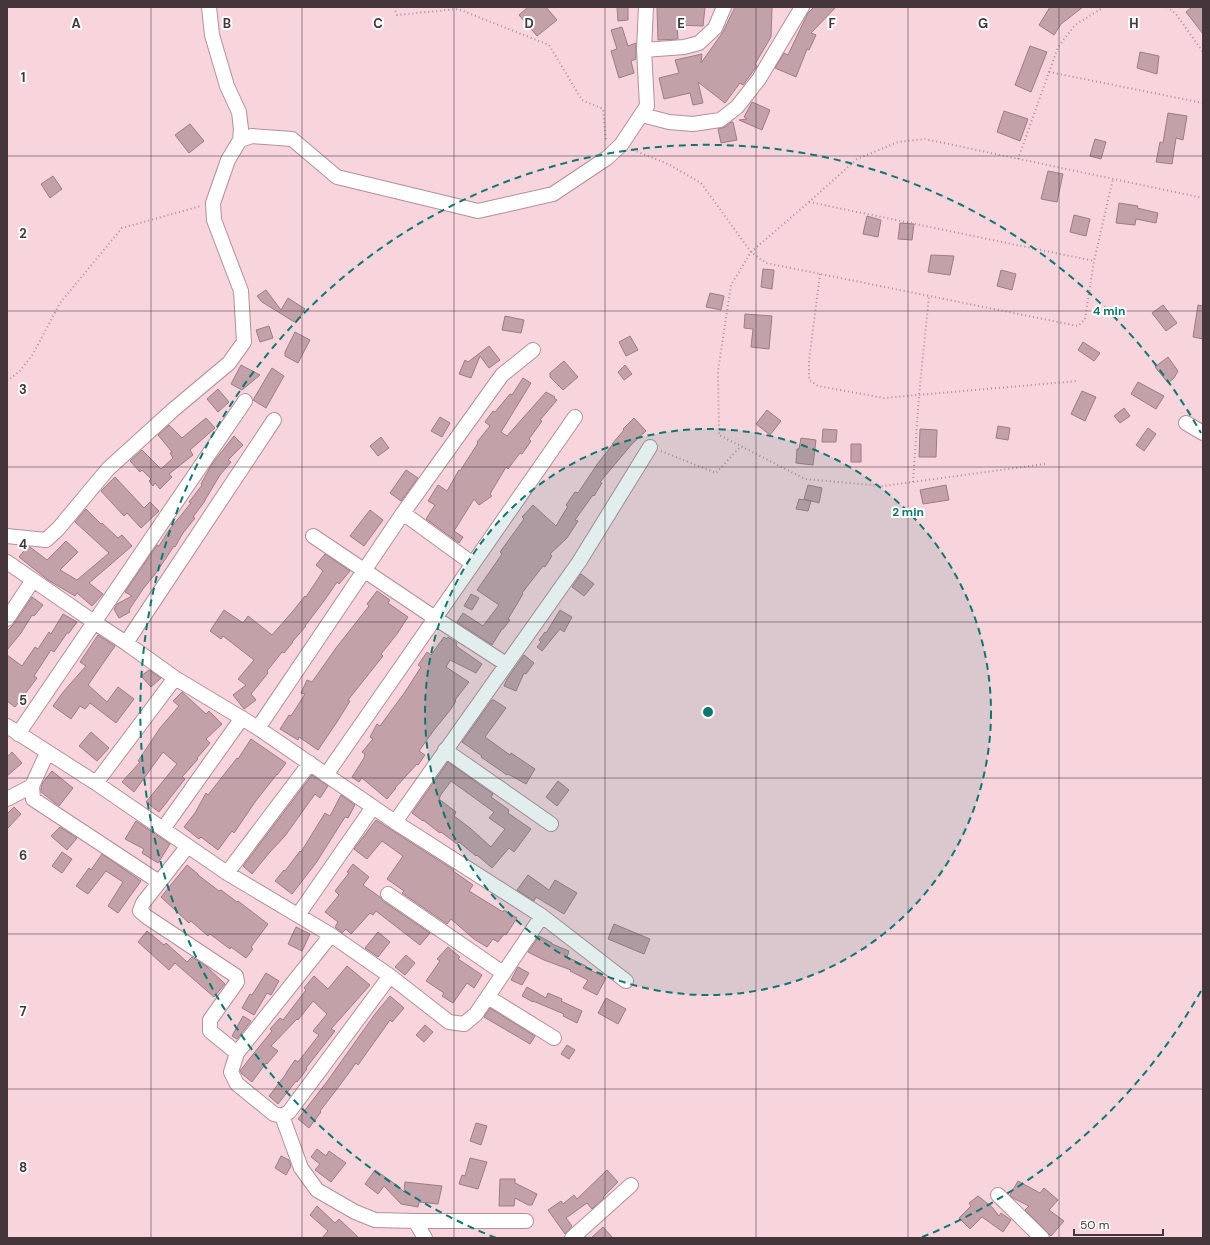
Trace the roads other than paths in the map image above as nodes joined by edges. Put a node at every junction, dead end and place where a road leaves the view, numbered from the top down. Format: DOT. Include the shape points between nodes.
graph roads {
  1 [pos="209,7"];
  2 [pos="646,7"];
  3 [pos="724,7"];
  4 [pos="802,7"];
  5 [pos="644,50"];
  6 [pos="642,115"];
  7 [pos="240,140"];
  8 [pos="533,350"];
  9 [pos="244,401"];
  10 [pos="575,417"];
  11 [pos="274,420"];
  12 [pos="1186,423"];
  13 [pos="1203,433"];
  14 [pos="650,447"];
  15 [pos="403,513"];
  16 [pos="7,536"];
  17 [pos="313,536"];
  18 [pos="7,562"];
  19 [pos="473,564"];
  20 [pos="364,571"];
  21 [pos="33,580"];
  22 [pos="7,618"];
  23 [pos="435,618"];
  24 [pos="94,622"];
  25 [pos="126,643"];
  26 [pos="506,664"];
  27 [pos="175,678"];
  28 [pos="242,718"];
  29 [pos="258,728"];
  30 [pos="13,730"];
  31 [pos="445,750"];
  32 [pos="47,753"];
  33 [pos="310,763"];
  34 [pos="326,775"];
  35 [pos="96,783"];
  36 [pos="32,786"];
  37 [pos="7,799"];
  38 [pos="373,807"];
  39 [pos="395,822"];
  40 [pos="551,824"];
  41 [pos="162,829"];
  42 [pos="187,847"];
  43 [pos="227,873"];
  44 [pos="159,882"];
  45 [pos="388,894"];
  46 [pos="298,915"];
  47 [pos="542,916"];
  48 [pos="331,935"];
  49 [pos="503,973"];
  50 [pos="390,976"];
  51 [pos="626,981"];
  52 [pos="488,997"];
  53 [pos="554,1038"];
  54 [pos="237,1053"];
  55 [pos="282,1116"];
  56 [pos="631,1185"];
  57 [pos="998,1195"];
  58 [pos="415,1221"];
  59 [pos="526,1221"];
  60 [pos="425,1238"];
  61 [pos="572,1238"];
  62 [pos="1042,1238"];
  1 -- 7 [label="street" via="212,35 227,86 239,112"];
  2 -- 5 [label="street"];
  3 -- 5 [label="street" via="716,28 699,43 684,47"];
  4 -- 6 [label="street" via="759,79 737,107 720,120 693,124 669,122"];
  5 -- 6 [label="street" via="647,106"];
  6 -- 7 [label="street" via="621,145 607,158 553,194 478,211 337,177 292,139 252,136"];
  7 -- 16 [label="street" via="228,160 213,202 214,220 241,291 244,342 229,363 108,469 46,540"];
  8 -- 15 [label="street" via="502,375"];
  9 -- 24 [label="street"];
  10 -- 19 [label="street"];
  11 -- 25 [label="street"];
  12 -- 13 [label="street"];
  14 -- 26 [label="street" via="578,562"];
  15 -- 19 [label="street"];
  15 -- 20 [label="street"];
  17 -- 20 [label="street"];
  18 -- 21 [label="street"];
  19 -- 23 [label="street"];
  20 -- 23 [label="street"];
  20 -- 29 [label="street"];
  21 -- 22 [label="street"];
  21 -- 24 [label="street"];
  23 -- 26 [label="street"];
  23 -- 34 [label="street"];
  24 -- 25 [label="street"];
  24 -- 30 [label="street"];
  25 -- 27 [label="street"];
  26 -- 31 [label="street"];
  27 -- 28 [label="street"];
  27 -- 35 [label="street"];
  28 -- 29 [label="street"];
  28 -- 41 [label="street"];
  29 -- 33 [label="street"];
  30 -- 32 [label="street"];
  31 -- 39 [label="street"];
  31 -- 40 [label="street"];
  32 -- 35 [label="street"];
  32 -- 36 [label="street"];
  33 -- 34 [label="street"];
  33 -- 43 [label="street"];
  34 -- 38 [label="street"];
  35 -- 41 [label="street"];
  36 -- 37 [label="street"];
  36 -- 44 [label="street" via="33,799"];
  38 -- 39 [label="street"];
  38 -- 46 [label="street"];
  39 -- 47 [label="street"];
  41 -- 42 [label="street"];
  42 -- 43 [label="street"];
  42 -- 44 [label="street"];
  43 -- 46 [label="street"];
  44 -- 54 [label="street" via="140,911 236,976 237,982 210,1020 210,1031"];
  45 -- 49 [label="street"];
  46 -- 48 [label="street"];
  47 -- 49 [label="street"];
  47 -- 51 [label="street"];
  48 -- 50 [label="street"];
  48 -- 54 [label="street"];
  49 -- 52 [label="street"];
  50 -- 52 [label="street" via="449,1022 464,1024 476,1014"];
  50 -- 55 [label="street" via="289,1112"];
  52 -- 53 [label="street"];
  54 -- 55 [label="street" via="231,1072 237,1084 274,1114"];
  55 -- 58 [label="street" via="301,1168 317,1190 355,1212 375,1220"];
  56 -- 61 [label="street"];
  57 -- 62 [label="street"];
  58 -- 59 [label="street"];
  58 -- 60 [label="street"];
}
